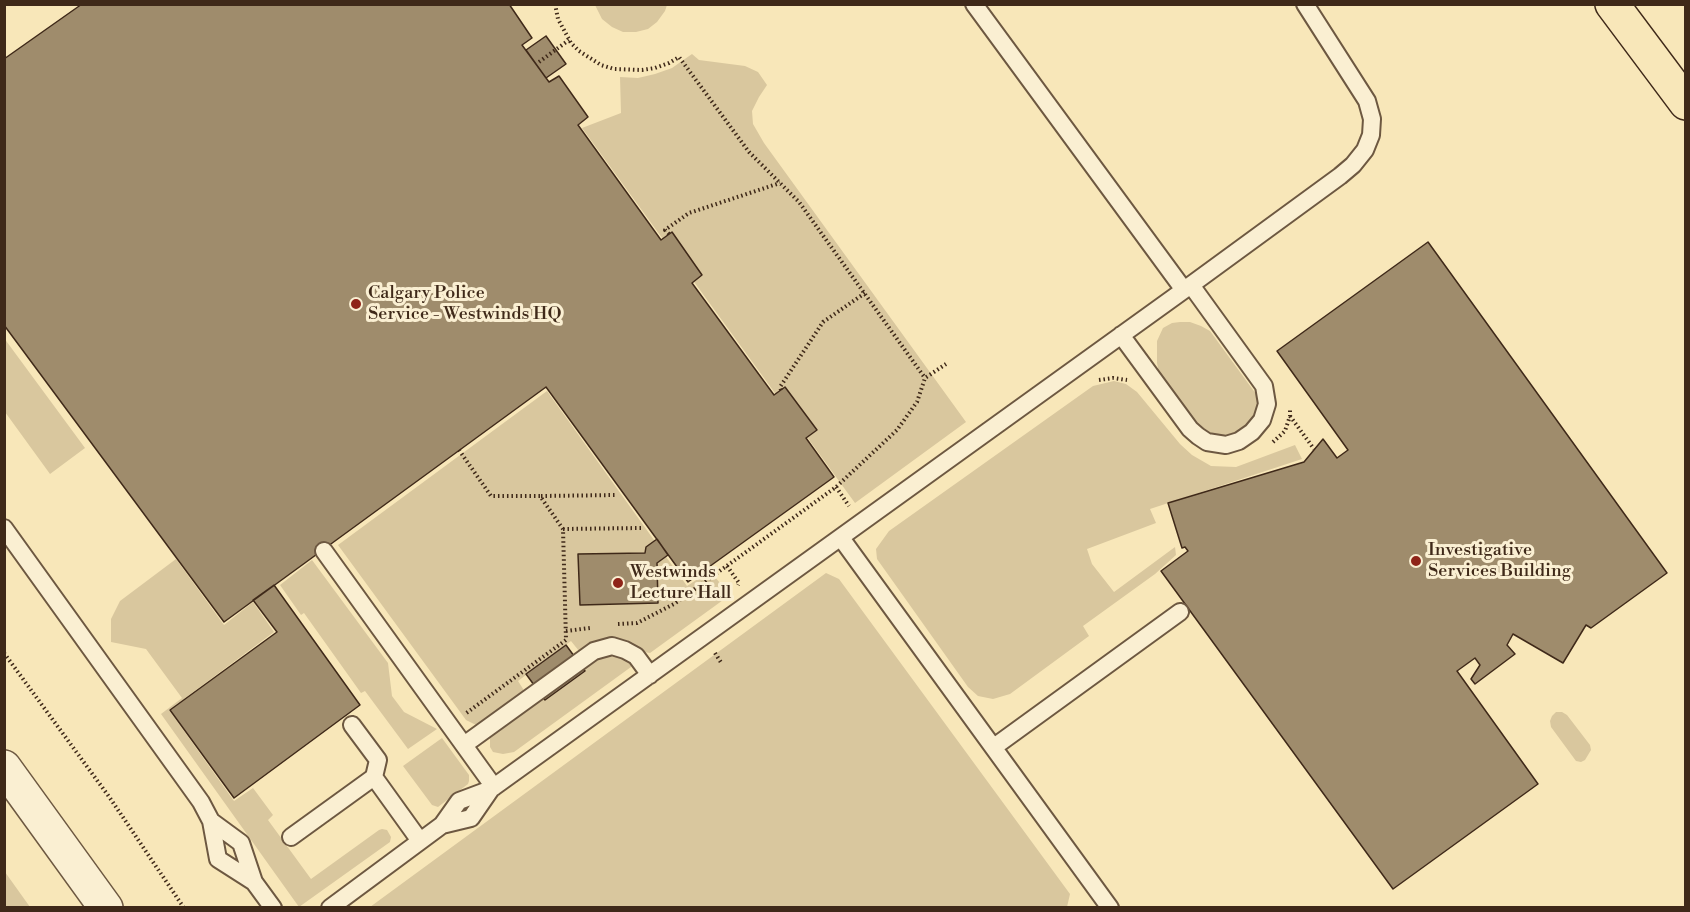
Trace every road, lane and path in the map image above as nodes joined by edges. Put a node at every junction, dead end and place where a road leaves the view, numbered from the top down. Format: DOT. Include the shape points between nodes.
graph roads {
  1 [pos="555,4"];
  2 [pos="974,4"];
  3 [pos="1305,4"];
  4 [pos="1612,4"];
  5 [pos="569,40"];
  6 [pos="539,62"];
  7 [pos="1685,103"];
  8 [pos="780,183"];
  9 [pos="669,234"];
  10 [pos="1187,287"];
  11 [pos="865,293"];
  12 [pos="1121,335"];
  13 [pos="945,364"];
  14 [pos="925,378"];
  15 [pos="1129,381"];
  16 [pos="1093,382"];
  17 [pos="781,390"];
  18 [pos="1290,407"];
  19 [pos="1290,416"];
  20 [pos="1269,445"];
  21 [pos="1314,449"];
  22 [pos="459,450"];
  23 [pos="836,487"];
  24 [pos="617,495"];
  25 [pos="540,496"];
  26 [pos="865,521"];
  27 [pos="4,528"];
  28 [pos="641,528"];
  29 [pos="563,529"];
  30 [pos="841,538"];
  31 [pos="324,551"];
  32 [pos="1180,612"];
  33 [pos="609,625"];
  34 [pos="598,627"];
  35 [pos="566,631"];
  36 [pos="4,653"];
  37 [pos="650,675"];
  38 [pos="450,724"];
  39 [pos="352,725"];
  40 [pos="464,745"];
  41 [pos="994,747"];
  42 [pos="4,767"];
  43 [pos="374,777"];
  44 [pos="492,788"];
  45 [pos="211,821"];
  46 [pos="291,837"];
  47 [pos="420,841"];
  48 [pos="254,882"];
  49 [pos="106,908"];
  50 [pos="184,908"];
  51 [pos="273,908"];
  52 [pos="330,908"];
  53 [pos="1110,908"];
  1 -- 5 [label="path"];
  2 -- 10 [label="lane"];
  3 -- 10 [label="lane" via="1367,101 1372,119 1365,150 1340,176"];
  4 -- 7 [label="main road"];
  5 -- 6 [label="path"];
  5 -- 8 [label="path" via="591,60 614,69 655,68 679,57 749,152"];
  8 -- 9 [label="path" via="689,213 665,230"];
  8 -- 11 [label="path" via="799,202"];
  10 -- 12 [label="lane"];
  10 -- 12 [label="lane" via="1264,386 1267,404 1262,420 1252,432 1226,446 1198,436"];
  11 -- 14 [label="path"];
  11 -- 17 [label="path" via="823,322"];
  12 -- 26 [label="lane"];
  13 -- 14 [label="path"];
  14 -- 23 [label="path" via="916,402 897,430"];
  15 -- 16 [label="path" via="1102,378"];
  18 -- 19 [label="path"];
  19 -- 20 [label="path" via="1285,431"];
  19 -- 21 [label="path"];
  22 -- 25 [label="path" via="491,496"];
  23 -- 26 [label="path" via="848,506"];
  23 -- 33 [label="path" via="674,604 637,623"];
  24 -- 25 [label="path"];
  25 -- 29 [label="path"];
  26 -- 30 [label="lane"];
  27 -- 45 [label="lane"];
  28 -- 29 [label="path"];
  29 -- 35 [label="path"];
  30 -- 37 [label="lane"];
  30 -- 41 [label="lane"];
  31 -- 38 [label="lane"];
  32 -- 41 [label="lane"];
  34 -- 35 [label="path"];
  35 -- 38 [label="path" via="566,640"];
  36 -- 50 [label="path"];
  37 -- 40 [label="lane" via="636,656 625,650 612,646 594,651"];
  37 -- 44 [label="lane"];
  38 -- 40 [label="lane"];
  39 -- 43 [label="lane" via="378,760"];
  40 -- 44 [label="lane"];
  41 -- 53 [label="lane"];
  42 -- 49 [label="street"];
  43 -- 46 [label="lane"];
  43 -- 47 [label="lane"];
  44 -- 47 [label="lane" via="459,801 442,825"];
  45 -- 48 [label="lane" via="241,843"];
  45 -- 48 [label="lane" via="218,860"];
  47 -- 52 [label="lane"];
  48 -- 51 [label="lane"];
}
